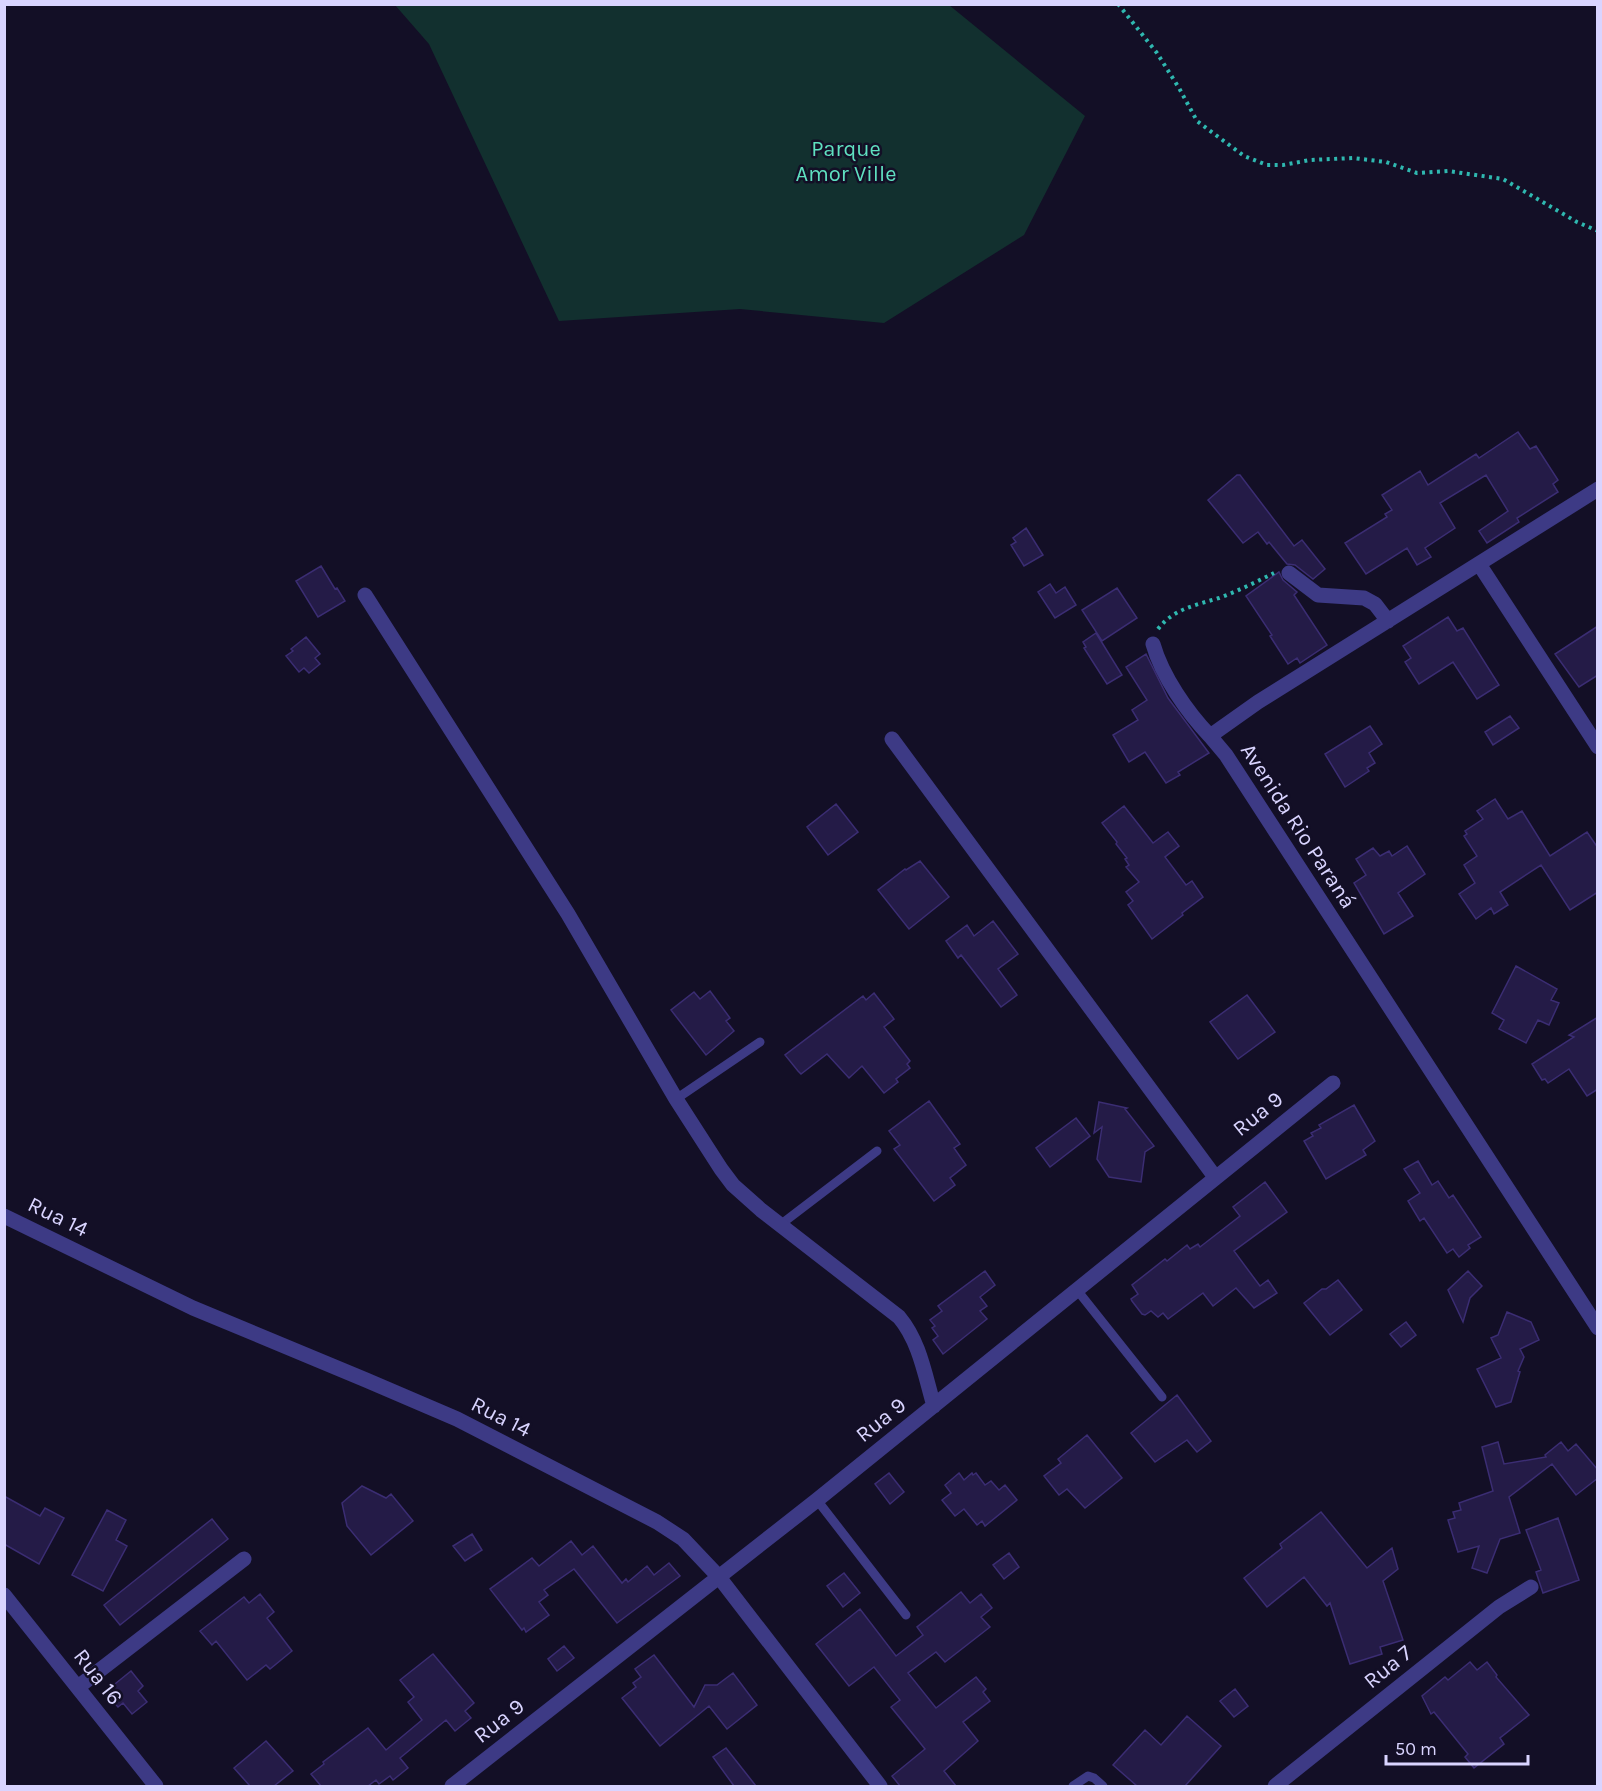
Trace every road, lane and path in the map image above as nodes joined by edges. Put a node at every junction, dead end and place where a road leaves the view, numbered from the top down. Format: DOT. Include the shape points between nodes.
graph roads {
  1 [pos="1118,4"];
  2 [pos="1598,231"];
  3 [pos="1598,489"];
  4 [pos="1479,564"];
  5 [pos="1289,573"];
  6 [pos="365,596"];
  7 [pos="1388,621"];
  8 [pos="1153,644"];
  9 [pos="1210,736"];
  10 [pos="892,739"];
  11 [pos="1598,747"];
  12 [pos="760,1042"];
  13 [pos="1333,1083"];
  14 [pos="676,1099"];
  15 [pos="877,1151"];
  16 [pos="1215,1177"];
  17 [pos="4,1216"];
  18 [pos="780,1225"];
  19 [pos="1077,1290"];
  20 [pos="1598,1328"];
  21 [pos="1162,1397"];
  22 [pos="934,1406"];
  23 [pos="817,1500"];
  24 [pos="244,1559"];
  25 [pos="719,1577"];
  26 [pos="1531,1587"];
  27 [pos="4,1595"];
  28 [pos="906,1615"];
  29 [pos="78,1687"];
  30 [pos="156,1786"];
  31 [pos="452,1786"];
  32 [pos="880,1786"];
  33 [pos="1073,1786"];
  34 [pos="1102,1786"];
  35 [pos="1275,1786"];
  1 -- 2 [label="path" via="1156,53 1197,121 1244,156 1267,165 1353,158 1386,162 1417,173 1448,171 1503,179"];
  3 -- 4 [label="street, Avenida Rio Paraná"];
  4 -- 7 [label="street, Avenida Rio Paraná"];
  4 -- 11 [label="street"];
  5 -- 7 [label="street" via="1318,595 1364,598 1375,604"];
  5 -- 8 [label="path" via="1278,571 1176,613 1158,627"];
  6 -- 14 [label="street" via="568,914"];
  7 -- 9 [label="street, Avenida Rio Paraná"];
  8 -- 9 [label="street" via="1158,662"];
  9 -- 20 [label="street, Avenida Rio Paraná"];
  10 -- 16 [label="street"];
  12 -- 14 [label="lane"];
  13 -- 16 [label="street, Rua 9"];
  14 -- 18 [label="street" via="733,1185"];
  15 -- 18 [label="lane"];
  16 -- 19 [label="street, Rua 9"];
  17 -- 25 [label="street, Rua 14" via="193,1308 457,1419 657,1522 683,1539"];
  18 -- 22 [label="street" via="903,1323 917,1348"];
  19 -- 21 [label="lane"];
  19 -- 22 [label="street, Rua 9"];
  22 -- 23 [label="street, Rua 9"];
  23 -- 25 [label="street, Rua 9"];
  23 -- 28 [label="lane"];
  24 -- 29 [label="street"];
  25 -- 31 [label="street, Rua 9"];
  25 -- 32 [label="street, Rua 14"];
  26 -- 35 [label="street, Rua 7" via="1499,1607"];
  27 -- 29 [label="street, Rua 16"];
  29 -- 30 [label="street, Rua 16"];
  33 -- 34 [label="lane" via="1088,1776"];
}
